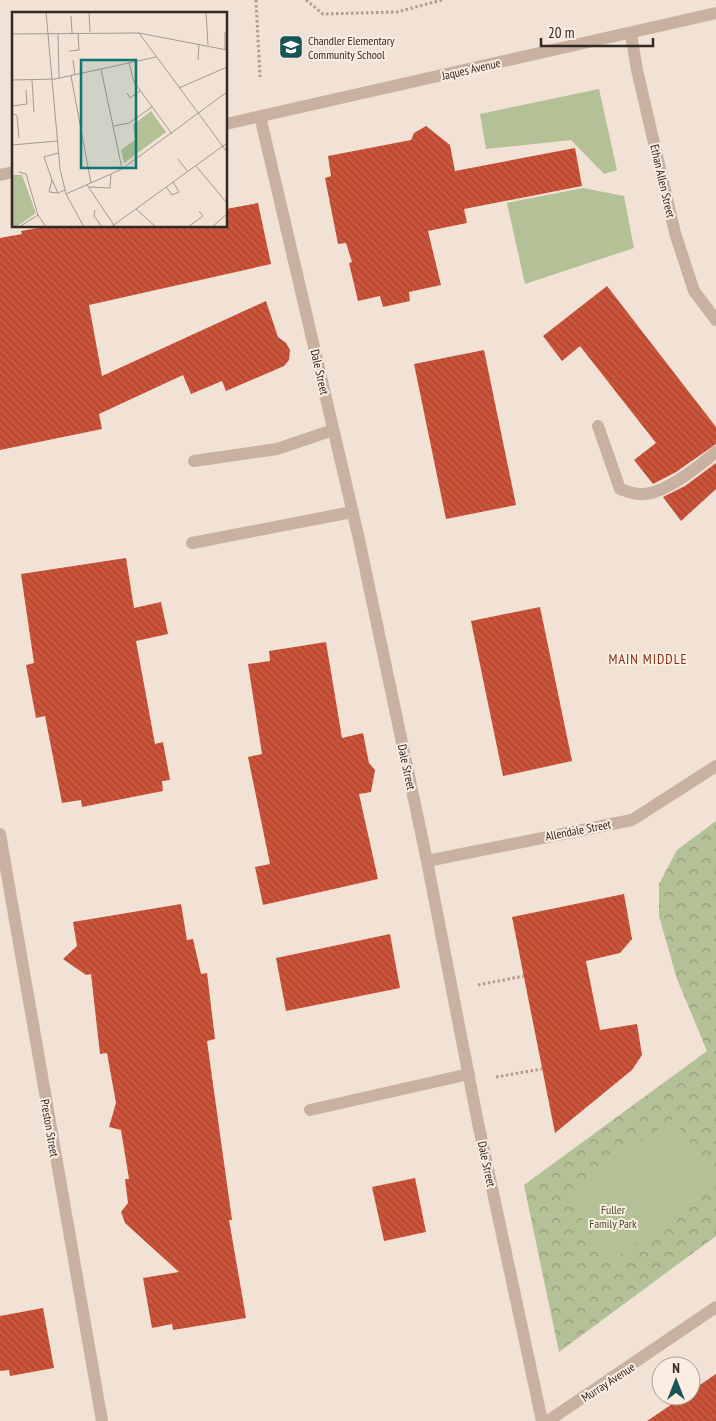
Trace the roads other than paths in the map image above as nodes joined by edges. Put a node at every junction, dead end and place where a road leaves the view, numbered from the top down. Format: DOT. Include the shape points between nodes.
graph roads {
  1 [pos="716,13"];
  2 [pos="631,34"];
  3 [pos="260,116"];
  4 [pos="228,124"];
  5 [pos="716,320"];
  6 [pos="598,426"];
  7 [pos="333,430"];
  8 [pos="716,452"];
  9 [pos="194,461"];
  10 [pos="352,512"];
  11 [pos="192,543"];
  12 [pos="716,766"];
  13 [pos="0,834"];
  14 [pos="427,861"];
  15 [pos="469,1074"];
  16 [pos="310,1110"];
  17 [pos="716,1307"];
  18 [pos="102,1421"];
  19 [pos="542,1421"];
  20 [pos="548,1421"];
  1 -- 2 [label="street, Jaques Avenue"];
  2 -- 3 [label="street, Jaques Avenue"];
  2 -- 5 [label="street, Ethan Allen Street" via="675,233 694,291"];
  3 -- 4 [label="street, Jaques Avenue"];
  3 -- 7 [label="street, Dale Street"];
  6 -- 8 [label="street" via="620,489 641,495 664,488 698,468"];
  7 -- 9 [label="street" via="277,449"];
  7 -- 10 [label="street, Dale Street"];
  10 -- 11 [label="street"];
  10 -- 14 [label="street, Dale Street"];
  12 -- 14 [label="street, Allendale Street" via="632,820"];
  13 -- 18 [label="street, Preston Street"];
  14 -- 15 [label="street, Dale Street"];
  15 -- 16 [label="street"];
  15 -- 19 [label="street, Dale Street"];
  17 -- 20 [label="street, Murray Avenue"];
}
